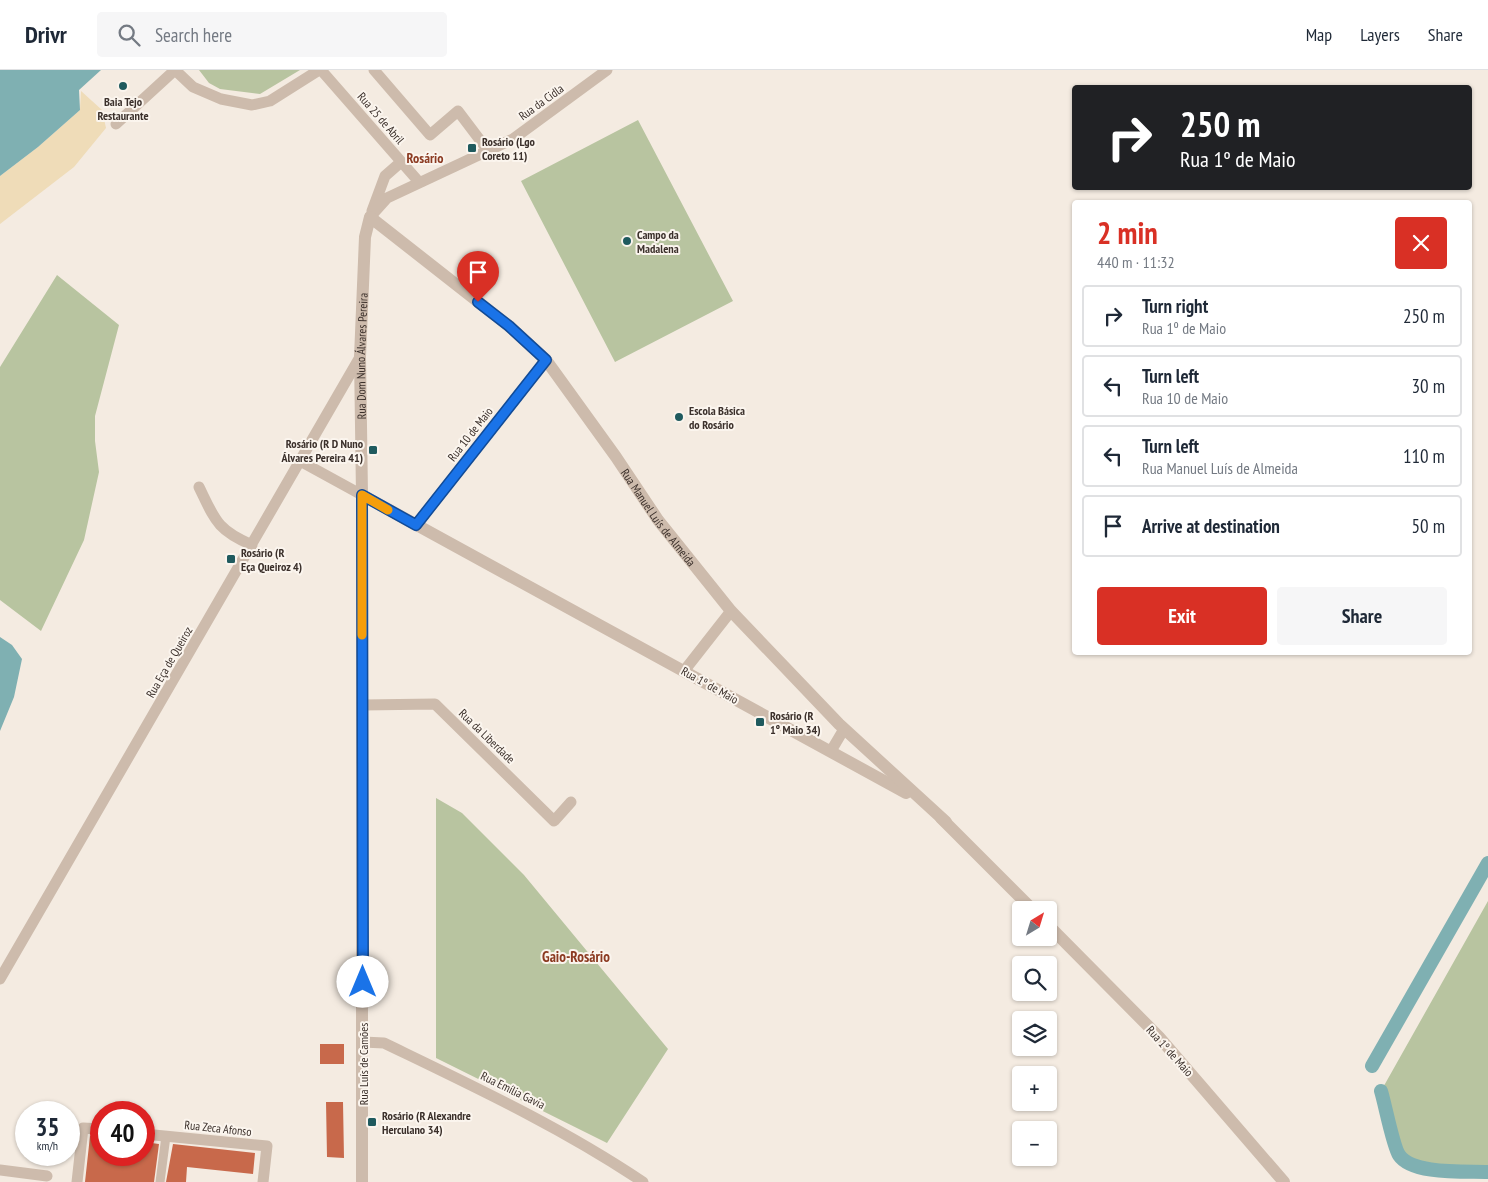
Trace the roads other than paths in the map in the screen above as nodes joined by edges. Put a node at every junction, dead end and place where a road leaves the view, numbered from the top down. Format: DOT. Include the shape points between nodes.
graph roads {
  1 [pos="175,70"];
  2 [pos="320,70"];
  3 [pos="374,70"];
  4 [pos="607,70"];
  5 [pos="116,124"];
  6 [pos="489,152"];
  7 [pos="401,162"];
  8 [pos="419,182"];
  9 [pos="370,217"];
  10 [pos="360,357"];
  11 [pos="546,360"];
  12 [pos="300,461"];
  13 [pos="199,487"];
  14 [pos="362,495"];
  15 [pos="416,525"];
  16 [pos="252,545"];
  17 [pos="731,611"];
  18 [pos="684,671"];
  19 [pos="363,705"];
  20 [pos="844,729"];
  21 [pos="831,751"];
  22 [pos="571,802"];
  23 [pos="946,822"];
  24 [pos="1024,901"];
  25 [pos="1058,935"];
  26 [pos="0,979"];
  27 [pos="363,1042"];
  28 [pos="90,1128"];
  29 [pos="155,1135"];
  30 [pos="166,1136"];
  31 [pos="0,1170"];
  32 [pos="47,1176"];
  33 [pos="77,1182"];
  34 [pos="160,1182"];
  35 [pos="263,1182"];
  36 [pos="362,1182"];
  37 [pos="643,1182"];
  38 [pos="1284,1182"];
  1 -- 2 [label="street" via="193,87 252,105 270,101"];
  1 -- 5 [label="street"];
  2 -- 7 [label="street, Rua 25 de Abril"];
  3 -- 6 [label="street" via="430,135 458,111"];
  4 -- 6 [label="street, Rua da Cidla" via="513,139"];
  6 -- 8 [label="street, Rua da Cidla"];
  7 -- 8 [label="street, Rua 25 de Abril"];
  7 -- 9 [label="street" via="385,176"];
  8 -- 9 [label="street, Rua da Cidla" via="387,198"];
  9 -- 10 [label="street, Rua Dom Nuno Álvares Pereira" via="365,237"];
  9 -- 11 [label="street, Rua Manuel Luís de Almeida" via="509,326"];
  10 -- 12 [label="street, Rua Eça de Queiroz"];
  10 -- 14 [label="street, Rua Dom Nuno Álvares Pereira"];
  11 -- 15 [label="street, Rua 10 de Maio"];
  11 -- 17 [label="street, Rua Manuel Luís de Almeida" via="658,520"];
  12 -- 14 [label="street"];
  12 -- 16 [label="street, Rua Eça de Queiroz"];
  13 -- 16 [label="street" via="217,522 229,535"];
  14 -- 15 [label="street, Rua 1º de Maio"];
  14 -- 19 [label="street, Rua Luís de Camões"];
  15 -- 18 [label="street, Rua 1º de Maio"];
  16 -- 26 [label="street, Rua Eça de Queiroz"];
  17 -- 18 [label="street"];
  17 -- 20 [label="street, Rua Manuel Luís de Almeida"];
  18 -- 21 [label="street, Rua 1º de Maio"];
  19 -- 22 [label="street, Rua da Liberdade" via="435,704 554,821"];
  19 -- 27 [label="street, Rua Luís de Camões"];
  20 -- 21 [label="street"];
  20 -- 23 [label="street, Rua Manuel Luís de Almeida"];
  21 -- 23 [label="street, Rua 1º de Maio" via="918,800"];
  23 -- 24 [label="street, Rua 1º de Maio"];
  25 -- 38 [label="street, Rua 1º de Maio" via="1159,1037"];
  27 -- 36 [label="street, Rua Luís de Camões"];
  27 -- 37 [label="street, Rua Emília Gavia" via="384,1043 539,1118"];
  28 -- 33 [label="street" via="83,1128"];
  29 -- 30 [label="street, Rua Zeca Afonso"];
  30 -- 34 [label="street"];
  30 -- 35 [label="street, Rua Zeca Afonso" via="266,1146"];
  31 -- 32 [label="street"];
}
